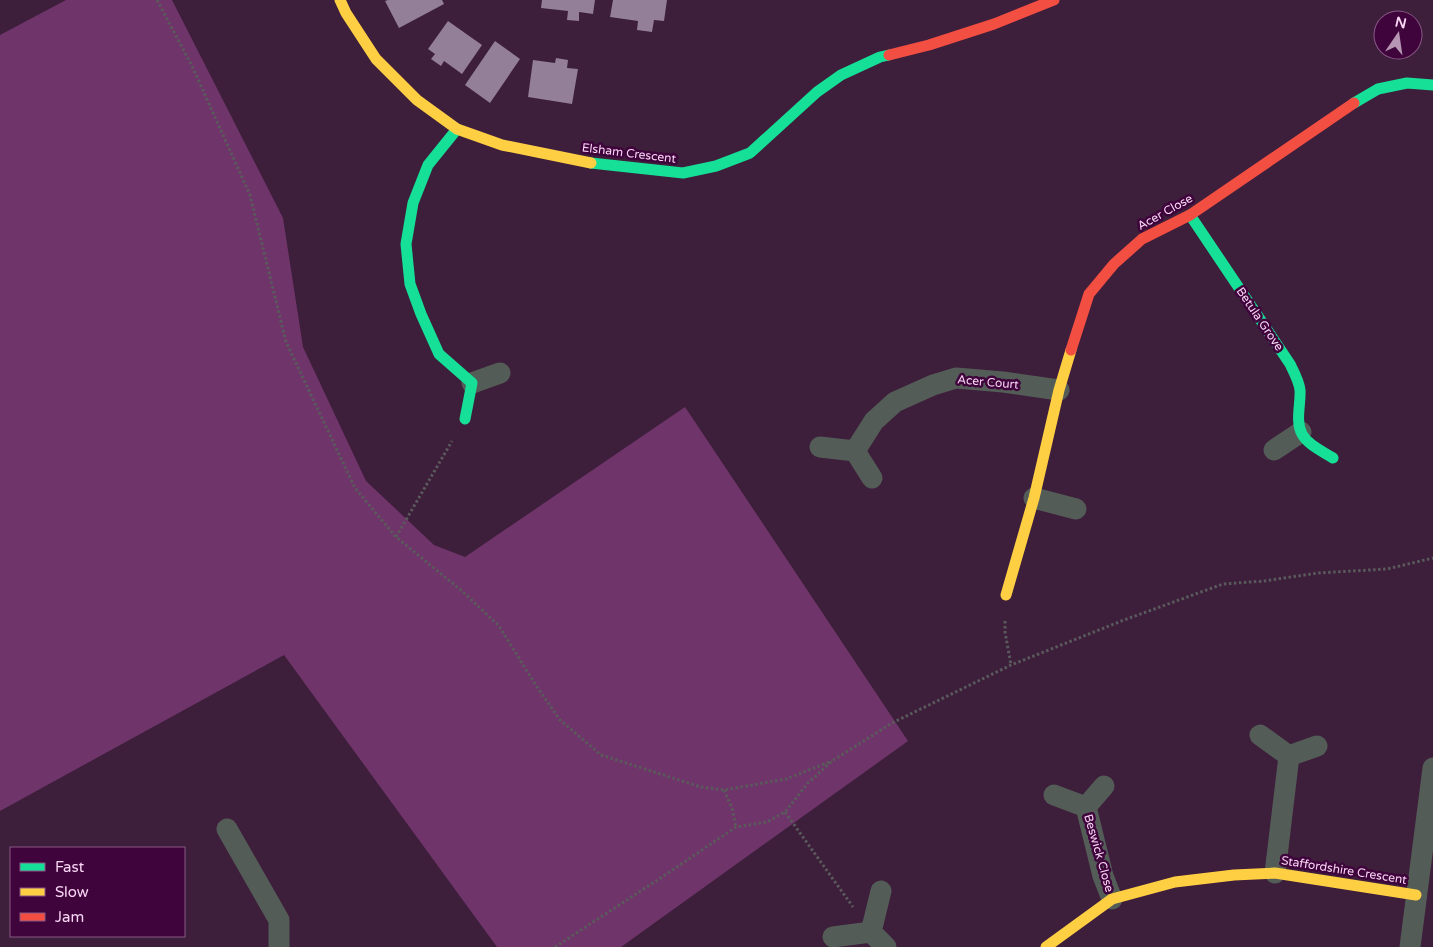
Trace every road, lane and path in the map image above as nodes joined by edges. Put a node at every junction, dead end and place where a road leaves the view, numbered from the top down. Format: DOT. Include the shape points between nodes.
graph roads {
  1 [pos="157,0"];
  2 [pos="340,0"];
  3 [pos="1054,0"];
  4 [pos="1433,85"];
  5 [pos="457,129"];
  6 [pos="1190,215"];
  7 [pos="500,373"];
  8 [pos="472,383"];
  9 [pos="1058,390"];
  10 [pos="464,419"];
  11 [pos="1300,432"];
  12 [pos="820,447"];
  13 [pos="1274,450"];
  14 [pos="855,451"];
  15 [pos="1333,458"];
  16 [pos="872,478"];
  17 [pos="1034,498"];
  18 [pos="1076,509"];
  19 [pos="396,537"];
  20 [pos="1433,558"];
  21 [pos="1006,595"];
  22 [pos="1010,665"];
  23 [pos="1260,735"];
  24 [pos="1317,746"];
  25 [pos="1289,756"];
  26 [pos="832,761"];
  27 [pos="1433,768"];
  28 [pos="1104,786"];
  29 [pos="724,790"];
  30 [pos="1054,795"];
  31 [pos="1086,807"];
  32 [pos="785,812"];
  33 [pos="736,827"];
  34 [pos="227,829"];
  35 [pos="1275,873"];
  36 [pos="880,891"];
  37 [pos="1416,895"];
  38 [pos="1112,899"];
  39 [pos="871,932"];
  40 [pos="833,937"];
  41 [pos="279,947"];
  42 [pos="555,947"];
  43 [pos="886,947"];
  44 [pos="1046,947"];
  45 [pos="1410,947"];
  1 -- 19 [label="path" via="192,66 250,195 286,342 355,488"];
  2 -- 5 [label="street, Elsham Crescent" via="376,59 416,100"];
  3 -- 5 [label="street, Elsham Crescent" via="994,24 880,57 841,75 817,92 750,153 716,166 683,173 585,162 502,146"];
  4 -- 6 [label="street, Acer Close" via="1407,83 1378,89 1345,108"];
  5 -- 8 [label="street" via="428,165 413,203 406,244 410,284 439,354"];
  6 -- 9 [label="street, Acer Close" via="1142,239 1114,264 1089,294"];
  6 -- 11 [label="street, Betula Grove" via="1290,364 1300,388"];
  7 -- 8 [label="street"];
  8 -- 10 [label="street"];
  9 -- 14 [label="street, Acer Court" via="956,378 896,402 874,421"];
  9 -- 17 [label="street, Acer Close"];
  10 -- 19 [label="path"];
  11 -- 13 [label="street"];
  11 -- 15 [label="street" via="1312,445"];
  12 -- 14 [label="street"];
  14 -- 16 [label="street"];
  17 -- 18 [label="street"];
  17 -- 21 [label="street, Acer Close"];
  19 -- 29 [label="path" via="499,626 560,720 601,754 701,787"];
  20 -- 22 [label="path" via="1388,569 1223,584"];
  21 -- 22 [label="path" via="1005,632"];
  22 -- 26 [label="path" via="892,723"];
  23 -- 25 [label="street"];
  24 -- 25 [label="street"];
  25 -- 35 [label="street"];
  26 -- 29 [label="path" via="786,779"];
  26 -- 32 [label="path" via="808,783"];
  27 -- 37 [label="street"];
  28 -- 31 [label="street, Beswick Close"];
  29 -- 33 [label="path"];
  30 -- 31 [label="street, Beswick Close"];
  31 -- 38 [label="street, Beswick Close"];
  32 -- 33 [label="path" via="767,822"];
  32 -- 39 [label="path"];
  33 -- 42 [label="path"];
  34 -- 41 [label="street" via="280,920"];
  35 -- 37 [label="street, Staffordshire Crescent"];
  35 -- 38 [label="street, Staffordshire Crescent" via="1175,882"];
  36 -- 39 [label="street"];
  37 -- 45 [label="street"];
  38 -- 44 [label="street, Staffordshire Crescent"];
  39 -- 40 [label="street"];
  39 -- 43 [label="street"];
}
